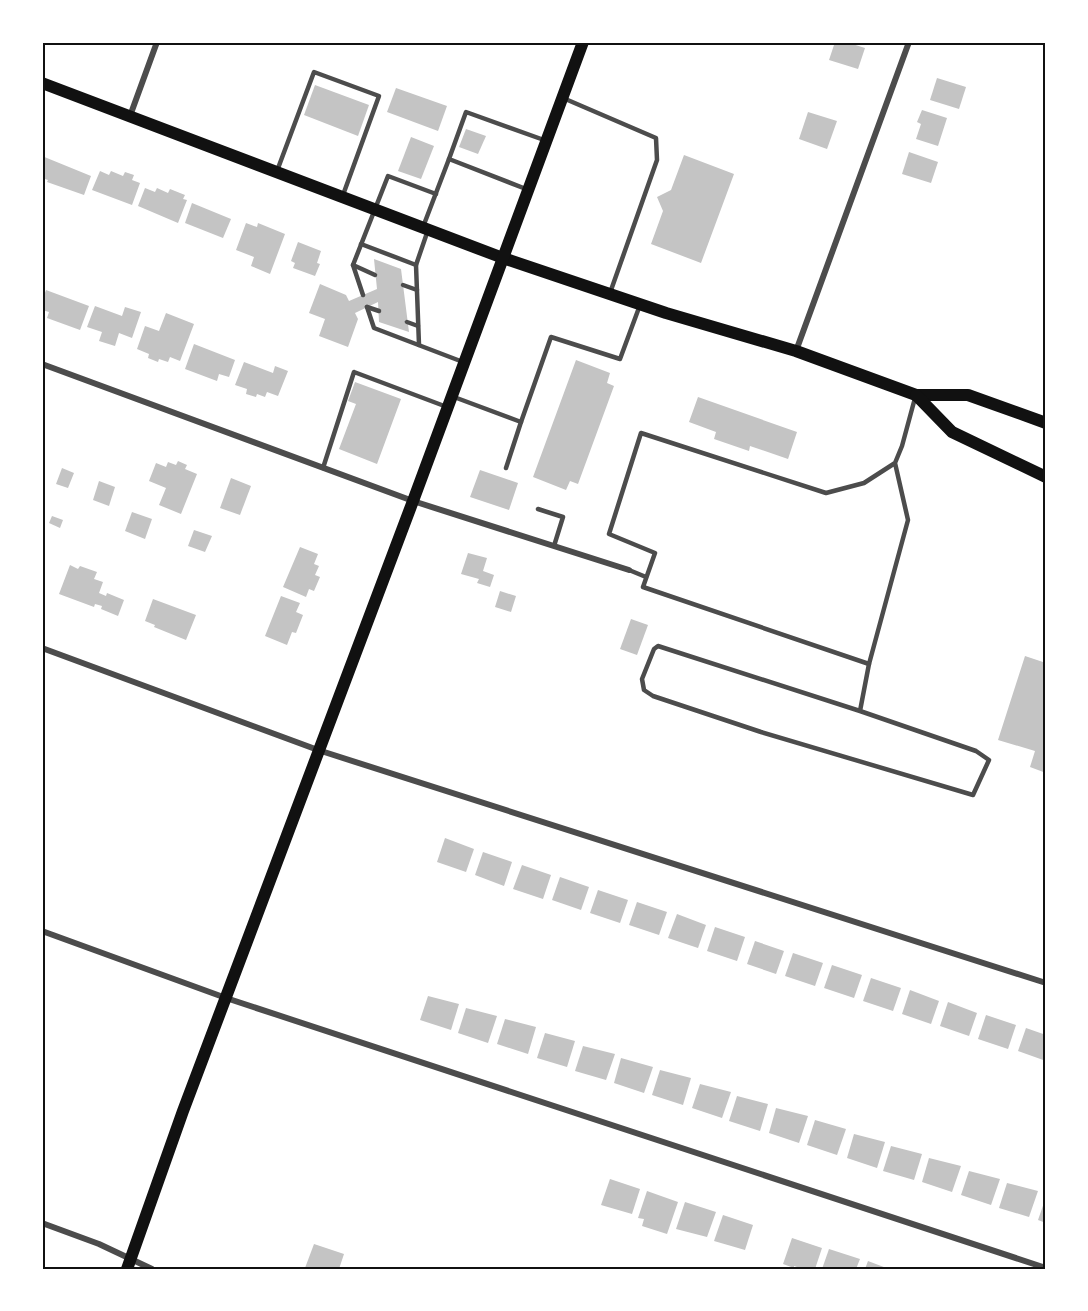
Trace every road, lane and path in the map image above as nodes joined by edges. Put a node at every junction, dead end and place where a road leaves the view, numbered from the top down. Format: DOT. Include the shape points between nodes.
graph roads {
  1 [pos="157,42"];
  2 [pos="583,42"];
  3 [pos="909,42"];
  4 [pos="42,83"];
  5 [pos="563,98"];
  6 [pos="130,116"];
  7 [pos="547,141"];
  8 [pos="449,159"];
  9 [pos="277,172"];
  10 [pos="529,190"];
  11 [pos="436,194"];
  12 [pos="342,197"];
  13 [pos="374,210"];
  14 [pos="426,229"];
  15 [pos="361,244"];
  16 [pos="503,258"];
  17 [pos="352,265"];
  18 [pos="416,265"];
  19 [pos="375,275"];
  20 [pos="403,285"];
  21 [pos="417,290"];
  22 [pos="609,294"];
  23 [pos="363,295"];
  24 [pos="641,304"];
  25 [pos="378,311"];
  26 [pos="407,322"];
  27 [pos="418,326"];
  28 [pos="419,345"];
  29 [pos="796,351"];
  30 [pos="464,362"];
  31 [pos="42,364"];
  32 [pos="916,395"];
  33 [pos="449,402"];
  34 [pos="521,422"];
  35 [pos="1046,423"];
  36 [pos="895,463"];
  37 [pos="323,468"];
  38 [pos="506,468"];
  39 [pos="1046,477"];
  40 [pos="413,501"];
  41 [pos="538,508"];
  42 [pos="554,546"];
  43 [pos="629,570"];
  44 [pos="646,577"];
  45 [pos="42,648"];
  46 [pos="869,664"];
  47 [pos="860,711"];
  48 [pos="318,750"];
  49 [pos="42,931"];
  50 [pos="1046,983"];
  51 [pos="226,998"];
  52 [pos="42,1222"];
  53 [pos="129,1265"];
  54 [pos="1046,1268"];
  55 [pos="152,1269"];
  1 -- 6 [label="street"];
  2 -- 5 [label="main road"];
  3 -- 29 [label="street"];
  4 -- 6 [label="main road"];
  5 -- 7 [label="main road"];
  5 -- 22 [label="lane" via="656,138 657,160"];
  6 -- 9 [label="main road"];
  7 -- 8 [label="lane" via="466,112"];
  7 -- 10 [label="main road"];
  8 -- 10 [label="lane"];
  8 -- 11 [label="lane"];
  9 -- 12 [label="main road"];
  9 -- 12 [label="lane" via="314,72 379,96"];
  10 -- 16 [label="main road"];
  11 -- 13 [label="lane" via="388,176"];
  11 -- 14 [label="lane"];
  12 -- 13 [label="main road"];
  13 -- 14 [label="main road"];
  13 -- 15 [label="lane"];
  14 -- 16 [label="main road"];
  14 -- 18 [label="lane"];
  15 -- 17 [label="lane"];
  15 -- 18 [label="lane"];
  16 -- 22 [label="main road"];
  16 -- 30 [label="main road"];
  17 -- 19 [label="lane"];
  17 -- 23 [label="lane"];
  18 -- 21 [label="lane"];
  20 -- 21 [label="lane"];
  21 -- 27 [label="lane"];
  22 -- 24 [label="main road"];
  24 -- 29 [label="main road"];
  24 -- 34 [label="lane" via="620,359 551,337"];
  25 -- 28 [label="lane" via="367,307 374,328"];
  26 -- 27 [label="lane"];
  27 -- 28 [label="lane"];
  28 -- 30 [label="lane"];
  29 -- 32 [label="main road"];
  30 -- 33 [label="main road"];
  31 -- 37 [label="street"];
  32 -- 35 [label="main road" via="968,395"];
  32 -- 36 [label="lane"];
  32 -- 39 [label="main road" via="952,432"];
  33 -- 34 [label="lane"];
  33 -- 37 [label="lane" via="354,372"];
  33 -- 40 [label="main road"];
  34 -- 38 [label="lane"];
  36 -- 44 [label="lane" via="864,483 826,493 641,433 609,534 655,553"];
  36 -- 46 [label="lane" via="908,520"];
  37 -- 40 [label="street"];
  40 -- 42 [label="street"];
  40 -- 48 [label="main road"];
  41 -- 42 [label="lane" via="563,516"];
  42 -- 43 [label="street"];
  43 -- 44 [label="lane"];
  44 -- 46 [label="lane" via="643,587"];
  45 -- 48 [label="street"];
  46 -- 47 [label="lane"];
  47 -- 47 [label="lane" via="976,751 989,760 973,795 653,696 644,690 642,679 658,646"];
  48 -- 50 [label="street"];
  48 -- 51 [label="main road"];
  49 -- 51 [label="street"];
  51 -- 53 [label="main road"];
  51 -- 54 [label="street"];
  52 -- 53 [label="street" via="99,1244"];
  53 -- 55 [label="street"];
}
